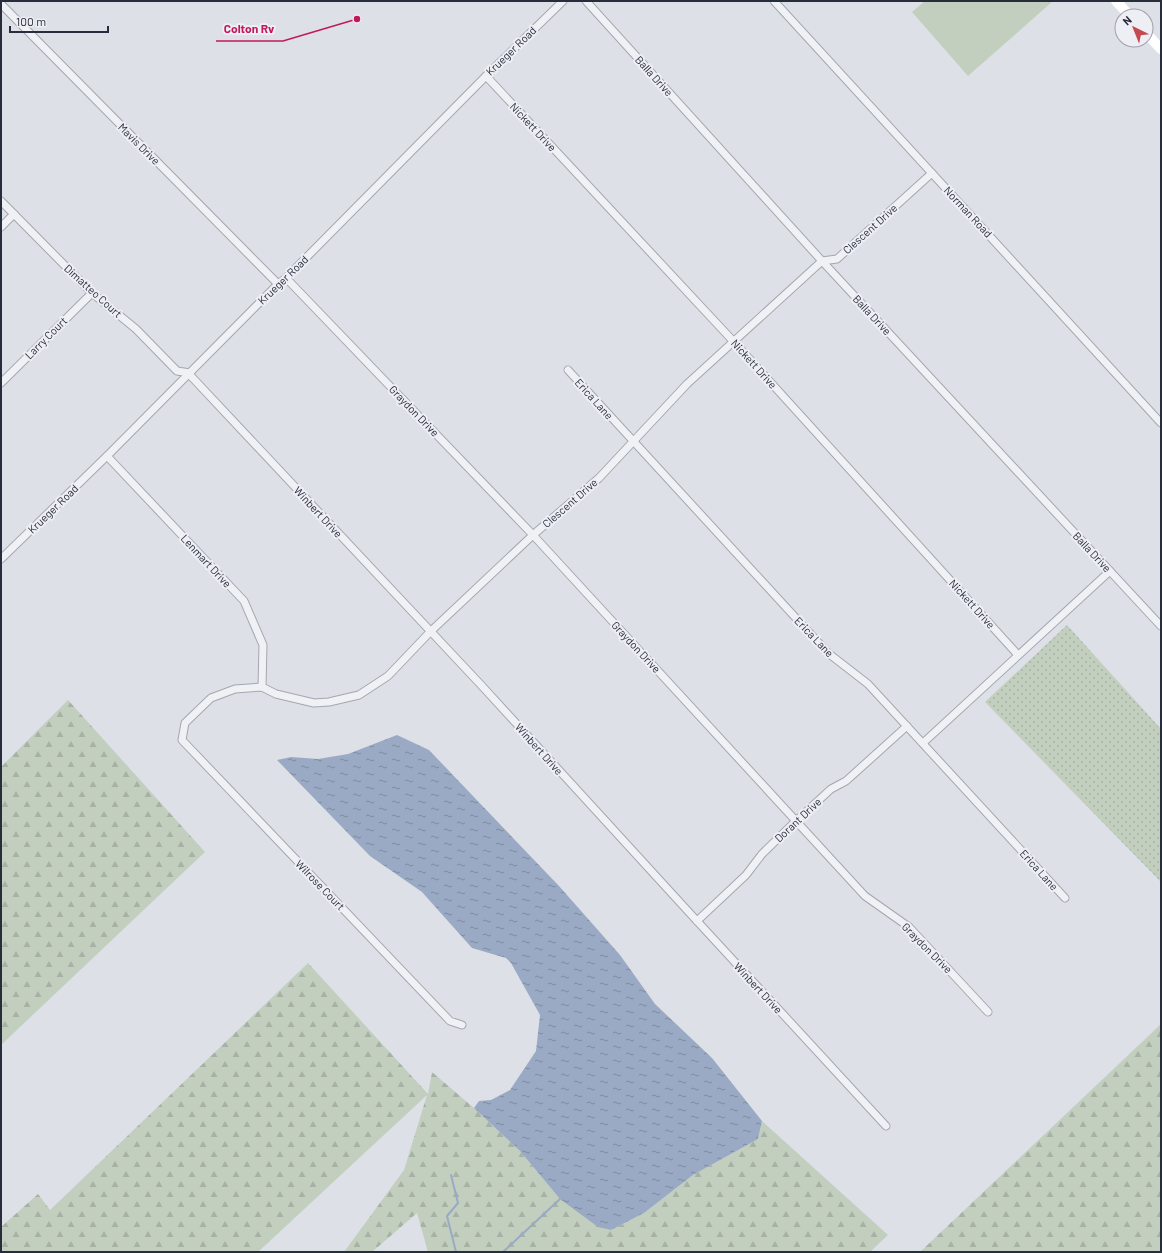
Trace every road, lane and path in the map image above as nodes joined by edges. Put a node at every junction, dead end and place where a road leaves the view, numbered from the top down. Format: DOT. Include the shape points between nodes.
graph roads {
  1 [pos="563,1"];
  2 [pos="586,1"];
  3 [pos="774,1"];
  4 [pos="1,4"];
  5 [pos="1154,42"];
  6 [pos="1161,49"];
  7 [pos="486,76"];
  8 [pos="932,173"];
  9 [pos="1,201"];
  10 [pos="14,214"];
  11 [pos="1,227"];
  12 [pos="822,261"];
  13 [pos="286,278"];
  14 [pos="278,284"];
  15 [pos="92,293"];
  16 [pos="734,342"];
  17 [pos="568,370"];
  18 [pos="189,374"];
  19 [pos="1,383"];
  20 [pos="1161,423"];
  21 [pos="633,441"];
  22 [pos="107,456"];
  23 [pos="532,536"];
  24 [pos="1,559"];
  25 [pos="1110,571"];
  26 [pos="1161,626"];
  27 [pos="430,632"];
  28 [pos="1018,655"];
  29 [pos="262,687"];
  30 [pos="907,726"];
  31 [pos="182,740"];
  32 [pos="923,743"];
  33 [pos="796,821"];
  34 [pos="1065,898"];
  35 [pos="697,922"];
  36 [pos="988,1012"];
  37 [pos="462,1025"];
  38 [pos="886,1126"];
  1 -- 7 [label="street, Krueger Road"];
  2 -- 12 [label="street, Balla Drive"];
  3 -- 8 [label="street, Norman Road"];
  4 -- 14 [label="street, Mavis Drive"];
  5 -- 6 [label="main road"];
  7 -- 13 [label="street, Krueger Road"];
  7 -- 16 [label="street, Nickett Drive"];
  8 -- 12 [label="street, Clescent Drive" via="837,259"];
  8 -- 20 [label="street, Norman Road"];
  9 -- 10 [label="street, Dimatteo Court"];
  10 -- 11 [label="street"];
  10 -- 15 [label="street, Dimatteo Court"];
  12 -- 16 [label="street, Clescent Drive"];
  12 -- 25 [label="street, Balla Drive"];
  13 -- 14 [label="street, Krueger Road"];
  13 -- 23 [label="street, Graydon Drive"];
  14 -- 18 [label="street, Krueger Road"];
  15 -- 18 [label="street, Dimatteo Court" via="136,329 177,371"];
  15 -- 19 [label="street, Larry Court"];
  16 -- 21 [label="street, Clescent Drive" via="687,384"];
  16 -- 28 [label="street, Nickett Drive"];
  17 -- 21 [label="street, Erica Lane"];
  18 -- 22 [label="street, Krueger Road"];
  18 -- 27 [label="street, Winbert Drive"];
  21 -- 23 [label="street, Clescent Drive" via="599,478"];
  21 -- 30 [label="street, Erica Lane" via="828,653 868,684"];
  22 -- 24 [label="street, Krueger Road"];
  22 -- 29 [label="street, Lenmart Drive" via="244,601 263,646"];
  23 -- 27 [label="street, Clescent Drive"];
  23 -- 33 [label="street, Graydon Drive"];
  25 -- 26 [label="street, Balla Drive"];
  25 -- 28 [label="street"];
  27 -- 29 [label="street, Clescent Drive" via="388,676 359,695 329,702 314,702 276,694"];
  27 -- 35 [label="street, Winbert Drive"];
  28 -- 32 [label="street"];
  29 -- 31 [label="street, Clescent Drive" via="235,689 211,698 185,724"];
  30 -- 32 [label="street, Erica Lane"];
  30 -- 33 [label="street, Dorant Drive" via="846,781 831,789"];
  31 -- 37 [label="street, Wilrose Court" via="450,1021"];
  32 -- 34 [label="street, Erica Lane"];
  33 -- 35 [label="street, Dorant Drive" via="762,854 746,875"];
  33 -- 36 [label="street, Graydon Drive" via="865,896 909,927"];
  35 -- 38 [label="street, Winbert Drive"];
}
